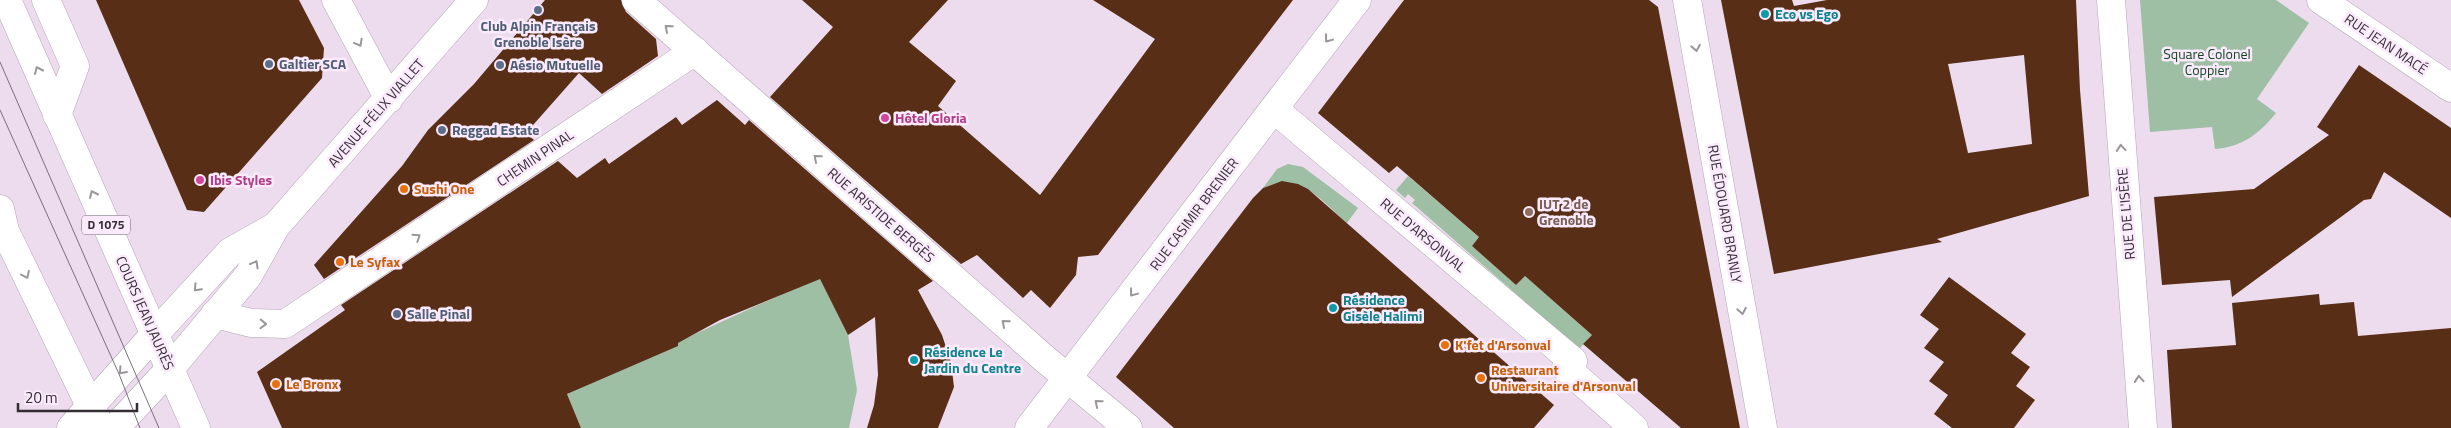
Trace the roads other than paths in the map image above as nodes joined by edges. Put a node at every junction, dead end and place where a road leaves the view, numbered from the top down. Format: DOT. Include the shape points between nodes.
graph roads {
  1 [pos="7,0"];
  2 [pos="46,0"];
  3 [pos="336,0"];
  4 [pos="474,0"];
  5 [pos="636,0"];
  6 [pos="1357,0"];
  7 [pos="1687,0"];
  8 [pos="2110,0"];
  9 [pos="2320,0"];
  10 [pos="694,51"];
  11 [pos="2451,88"];
  12 [pos="389,99"];
  13 [pos="1274,109"];
  14 [pos="58,115"];
  15 [pos="0,209"];
  16 [pos="276,226"];
  17 [pos="7,248"];
  18 [pos="216,314"];
  19 [pos="154,335"];
  20 [pos="169,370"];
  21 [pos="1069,377"];
  22 [pos="95,417"];
  23 [pos="70,428"];
  24 [pos="115,428"];
  25 [pos="196,428"];
  26 [pos="1029,428"];
  27 [pos="1128,428"];
  28 [pos="1634,428"];
  29 [pos="1763,428"];
  30 [pos="2143,428"];
  14 -- 1 [label="street, COURS JEAN JAURÈS / D 1075, one-way"];
  2 -- 14 [label="street" via="75,66"];
  3 -- 12 [label="street, one-way"];
  4 -- 12 [label="street, AVENUE FÉLIX VIALLET"];
  10 -- 5 [label="street, RUE ARISTIDE BERGÈS, one-way"];
  6 -- 13 [label="street, RUE CASIMIR BRENIER, one-way"];
  7 -- 29 [label="street, RUE ÉDOUARD BRANLY, one-way"];
  30 -- 8 [label="street, RUE DE L'ISÈRE, one-way"];
  9 -- 11 [label="street, RUE JEAN MACÉ"];
  18 -- 10 [label="street, CHEMIN PINAL, one-way" via="251,323 285,324"];
  21 -- 10 [label="street, RUE ARISTIDE BERGÈS, one-way"];
  12 -- 16 [label="street, AVENUE FÉLIX VIALLET"];
  13 -- 21 [label="street, RUE CASIMIR BRENIER, one-way"];
  13 -- 28 [label="street, RUE D'ARSONVAL" via="1569,365"];
  19 -- 14 [label="street, COURS JEAN JAURÈS / D 1075, one-way"];
  15 -- 17 [label="street"];
  18 -- 16 [label="street, AVENUE FÉLIX VIALLET, one-way" via="248,276"];
  16 -- 19 [label="street, AVENUE FÉLIX VIALLET, one-way" via="230,252"];
  17 -- 22 [label="street, one-way"];
  18 -- 20 [label="street, AVENUE FÉLIX VIALLET"];
  19 -- 20 [label="street, COURS JEAN JAURÈS / D 1075"];
  19 -- 22 [label="street, AVENUE FÉLIX VIALLET, one-way"];
  20 -- 24 [label="street, AVENUE FÉLIX VIALLET"];
  20 -- 25 [label="street, COURS JEAN JAURÈS / D 1075"];
  21 -- 26 [label="street, RUE CASIMIR BRENIER"];
  27 -- 21 [label="street, RUE ARISTIDE BERGÈS, one-way"];
  22 -- 23 [label="street, AVENUE FÉLIX VIALLET"];
}
